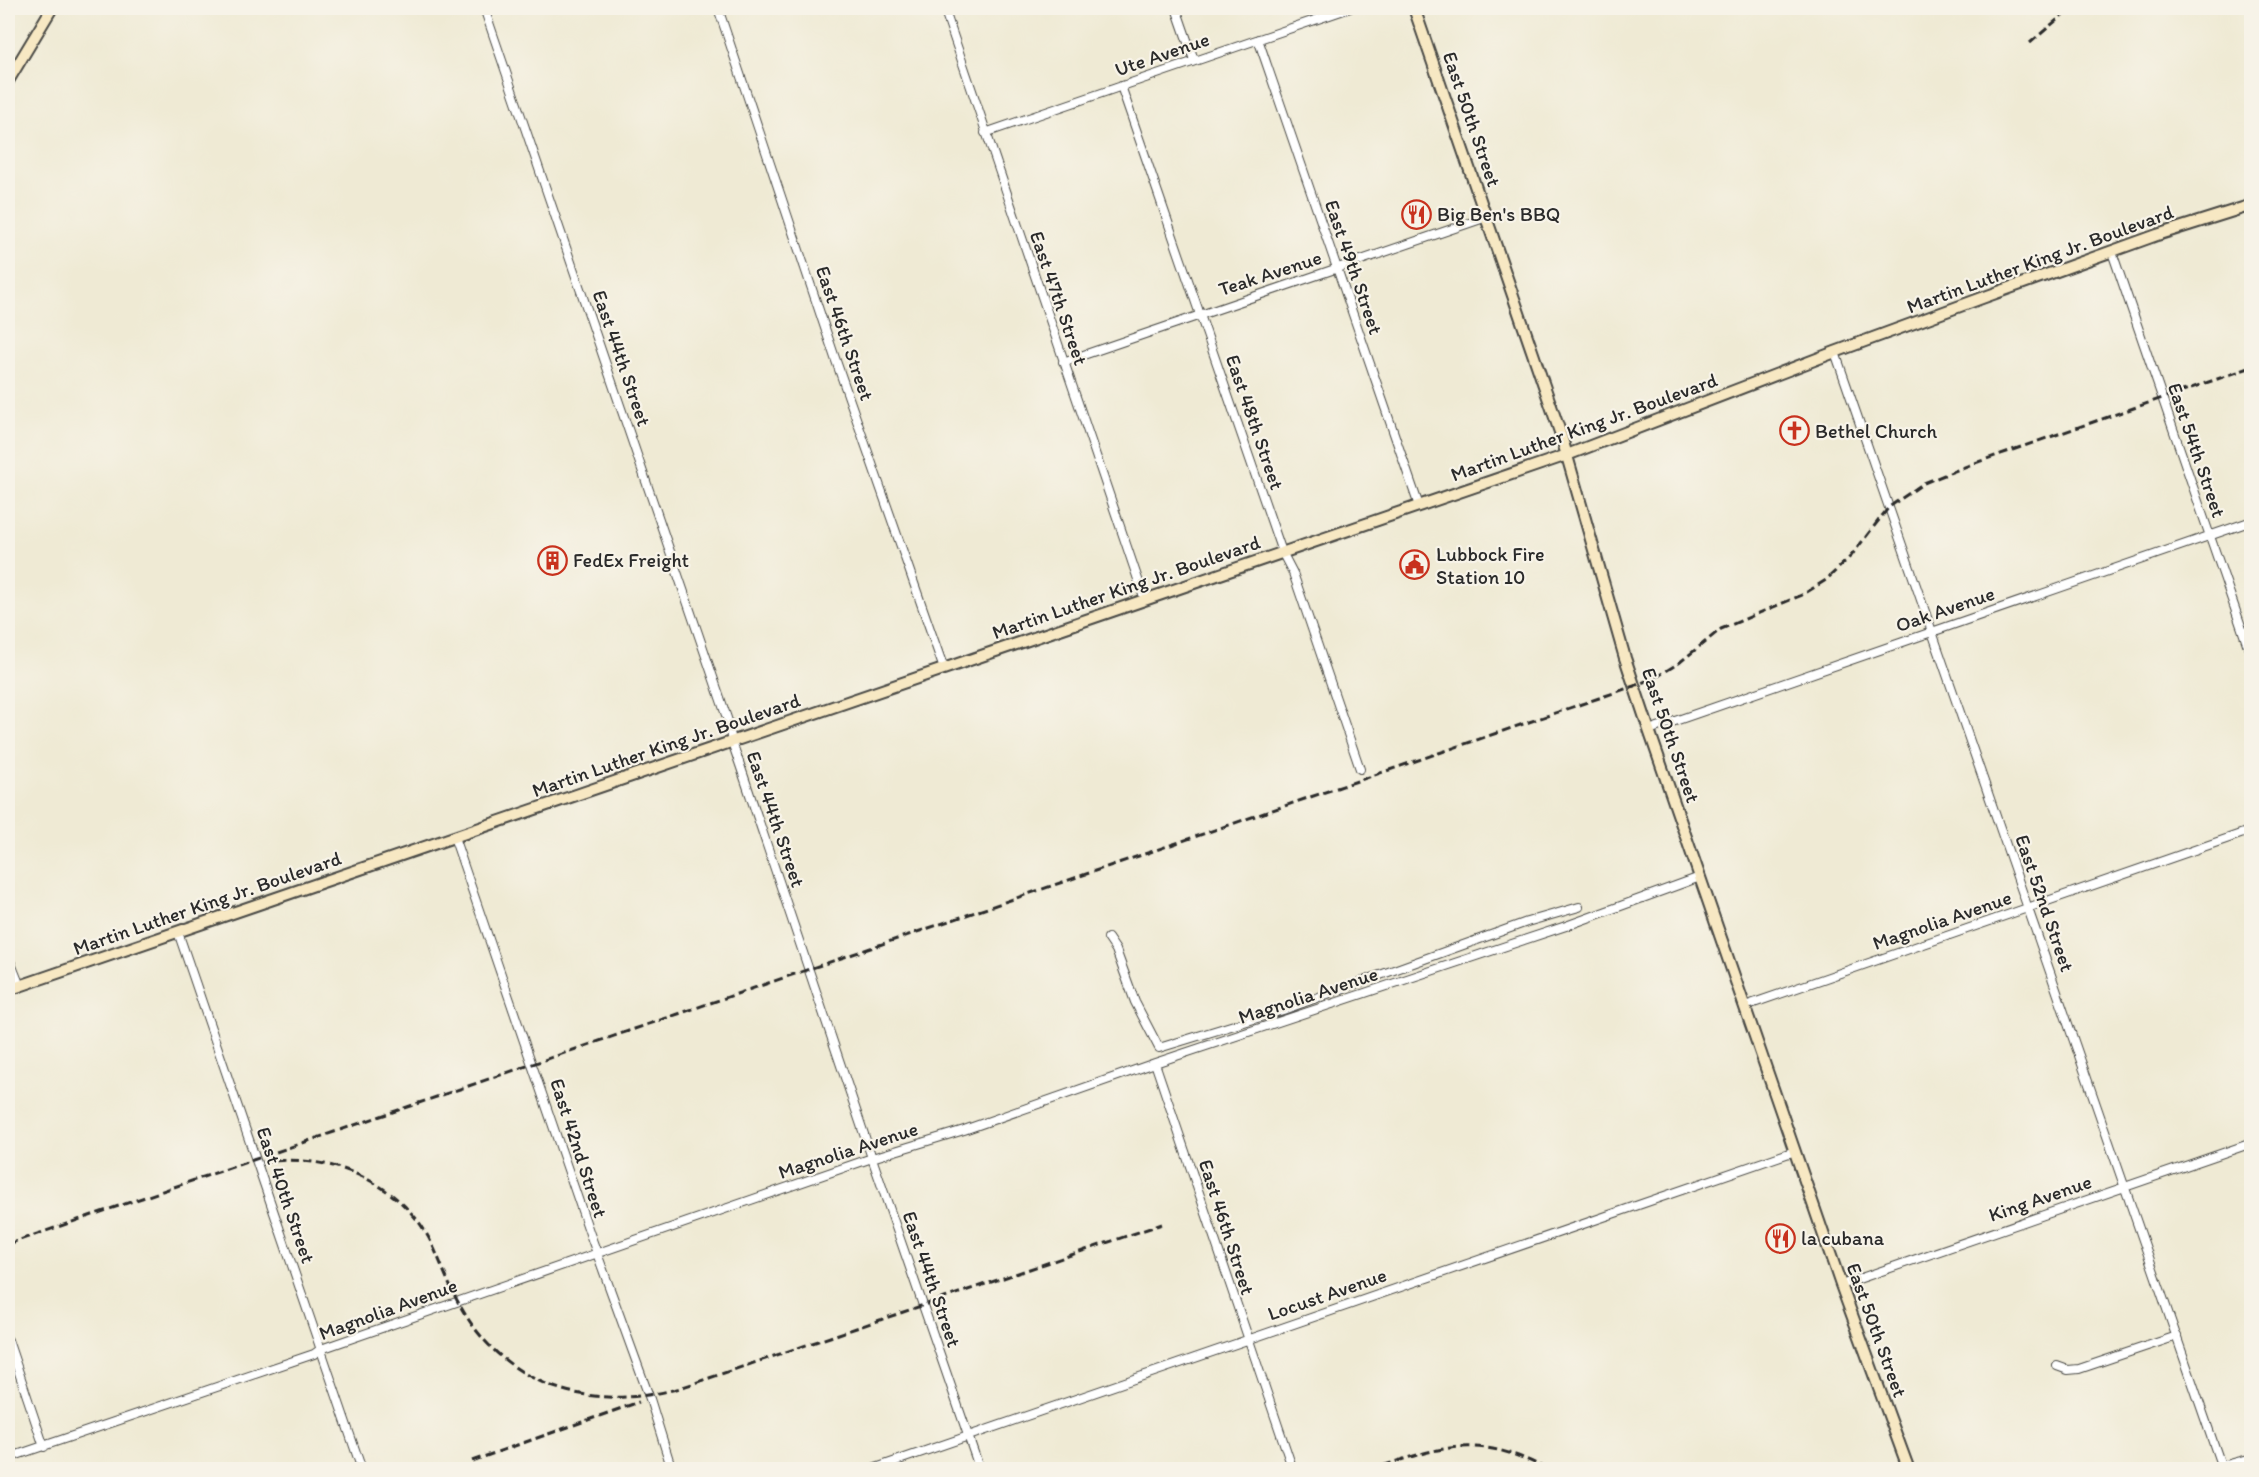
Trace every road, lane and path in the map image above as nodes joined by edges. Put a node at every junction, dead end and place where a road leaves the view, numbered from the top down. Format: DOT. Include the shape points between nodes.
graph roads {
  1 [pos="52,8"];
  2 [pos="484,8"];
  3 [pos="718,8"];
  4 [pos="944,8"];
  5 [pos="1176,8"];
  6 [pos="1350,8"];
  7 [pos="1414,8"];
  8 [pos="1258,39"];
  9 [pos="1194,60"];
  10 [pos="8,81"];
  11 [pos="1121,86"];
  12 [pos="985,133"];
  13 [pos="2252,205"];
  14 [pos="1487,217"];
  15 [pos="2112,252"];
  16 [pos="1337,268"];
  17 [pos="1200,314"];
  18 [pos="1835,352"];
  19 [pos="1063,362"];
  20 [pos="1567,455"];
  21 [pos="1419,506"];
  22 [pos="2252,522"];
  23 [pos="2209,536"];
  24 [pos="1282,552"];
  25 [pos="1145,600"];
  26 [pos="1931,632"];
  27 [pos="2252,658"];
  28 [pos="944,669"];
  29 [pos="1649,730"];
  30 [pos="732,742"];
  31 [pos="1360,769"];
  32 [pos="2252,830"];
  33 [pos="454,837"];
  34 [pos="1700,877"];
  35 [pos="1579,907"];
  36 [pos="2030,908"];
  37 [pos="178,932"];
  38 [pos="1108,938"];
  39 [pos="8,956"];
  40 [pos="20,986"];
  41 [pos="8,990"];
  42 [pos="1745,1005"];
  43 [pos="1155,1063"];
  44 [pos="2252,1143"];
  45 [pos="1795,1151"];
  46 [pos="872,1158"];
  47 [pos="2125,1185"];
  48 [pos="597,1253"];
  49 [pos="1841,1285"];
  50 [pos="2177,1336"];
  51 [pos="1247,1339"];
  52 [pos="8,1340"];
  53 [pos="321,1349"];
  54 [pos="2057,1366"];
  55 [pos="968,1436"];
  56 [pos="44,1447"];
  57 [pos="8,1458"];
  58 [pos="2252,1458"];
  59 [pos="2221,1465"];
  60 [pos="362,1470"];
  61 [pos="672,1470"];
  62 [pos="870,1470"];
  63 [pos="980,1470"];
  64 [pos="1293,1470"];
  65 [pos="1909,1470"];
  66 [pos="2208,1470"];
  1 -- 10 [label="main road"];
  2 -- 30 [label="street, East 44th Street" via="729,721"];
  3 -- 28 [label="street, East 46th Street"];
  4 -- 12 [label="street, East 47th Street"];
  5 -- 9 [label="street"];
  6 -- 8 [label="street, Ute Avenue"];
  7 -- 14 [label="main road, East 50th Street"];
  8 -- 9 [label="street, Ute Avenue"];
  8 -- 16 [label="street, East 49th Street"];
  9 -- 11 [label="street, Ute Avenue"];
  11 -- 12 [label="street, Ute Avenue"];
  11 -- 17 [label="street, East 48th Street"];
  12 -- 19 [label="street, East 47th Street"];
  13 -- 15 [label="main road, Martin Luther King Jr. Boulevard"];
  14 -- 16 [label="street, Teak Avenue"];
  14 -- 20 [label="main road, East 50th Street"];
  15 -- 18 [label="main road, Martin Luther King Jr. Boulevard"];
  15 -- 23 [label="street, East 54th Street"];
  16 -- 17 [label="street, Teak Avenue"];
  16 -- 21 [label="street, East 49th Street"];
  17 -- 19 [label="street, Teak Avenue"];
  17 -- 24 [label="street, East 48th Street"];
  18 -- 20 [label="main road, Martin Luther King Jr. Boulevard"];
  18 -- 26 [label="street, East 52nd Street"];
  19 -- 25 [label="street, East 47th Street"];
  20 -- 21 [label="main road, Martin Luther King Jr. Boulevard"];
  20 -- 29 [label="main road, East 50th Street"];
  21 -- 24 [label="main road, Martin Luther King Jr. Boulevard"];
  22 -- 23 [label="street, Oak Avenue"];
  23 -- 26 [label="street, Oak Avenue"];
  23 -- 27 [label="street, East 54th Street"];
  24 -- 25 [label="main road, Martin Luther King Jr. Boulevard"];
  24 -- 31 [label="street, East 48th Street" via="1293,573"];
  25 -- 28 [label="main road, Martin Luther King Jr. Boulevard"];
  26 -- 29 [label="street, Oak Avenue"];
  26 -- 36 [label="street, East 52nd Street"];
  28 -- 30 [label="main road, Martin Luther King Jr. Boulevard"];
  29 -- 34 [label="main road, East 50th Street"];
  30 -- 33 [label="main road, Martin Luther King Jr. Boulevard"];
  30 -- 46 [label="street, East 44th Street"];
  32 -- 36 [label="street, Magnolia Avenue"];
  33 -- 37 [label="main road, Martin Luther King Jr. Boulevard"];
  33 -- 48 [label="street, East 42nd Street"];
  34 -- 42 [label="main road, East 50th Street"];
  34 -- 43 [label="street, Magnolia Avenue" via="1566,926"];
  35 -- 38 [label="street" via="1283,1010 1159,1048"];
  36 -- 42 [label="street, Magnolia Avenue"];
  36 -- 47 [label="street, East 52nd Street"];
  37 -- 40 [label="main road, Martin Luther King Jr. Boulevard"];
  37 -- 53 [label="street, East 40th Street"];
  39 -- 40 [label="street"];
  40 -- 41 [label="main road, Martin Luther King Jr. Boulevard"];
  42 -- 45 [label="main road, East 50th Street"];
  43 -- 46 [label="street, Magnolia Avenue"];
  43 -- 51 [label="street, East 46th Street"];
  44 -- 47 [label="street, King Avenue"];
  45 -- 49 [label="main road, East 50th Street"];
  45 -- 51 [label="street, Locust Avenue"];
  46 -- 48 [label="street, Magnolia Avenue"];
  46 -- 55 [label="street, East 44th Street"];
  47 -- 49 [label="street, King Avenue"];
  47 -- 50 [label="street, East 52nd Street"];
  48 -- 53 [label="street, Magnolia Avenue"];
  48 -- 61 [label="street, East 42nd Street"];
  49 -- 65 [label="main road, East 50th Street"];
  50 -- 54 [label="street" via="2079,1369"];
  50 -- 59 [label="street, East 52nd Street"];
  51 -- 55 [label="street, Locust Avenue"];
  51 -- 64 [label="street, East 46th Street"];
  52 -- 56 [label="street"];
  53 -- 56 [label="street, Magnolia Avenue"];
  53 -- 60 [label="street, East 40th Street"];
  55 -- 62 [label="street, Locust Avenue"];
  55 -- 63 [label="street, East 44th Street"];
  56 -- 57 [label="street, Magnolia Avenue"];
  58 -- 59 [label="street"];
  59 -- 66 [label="street"];
}
